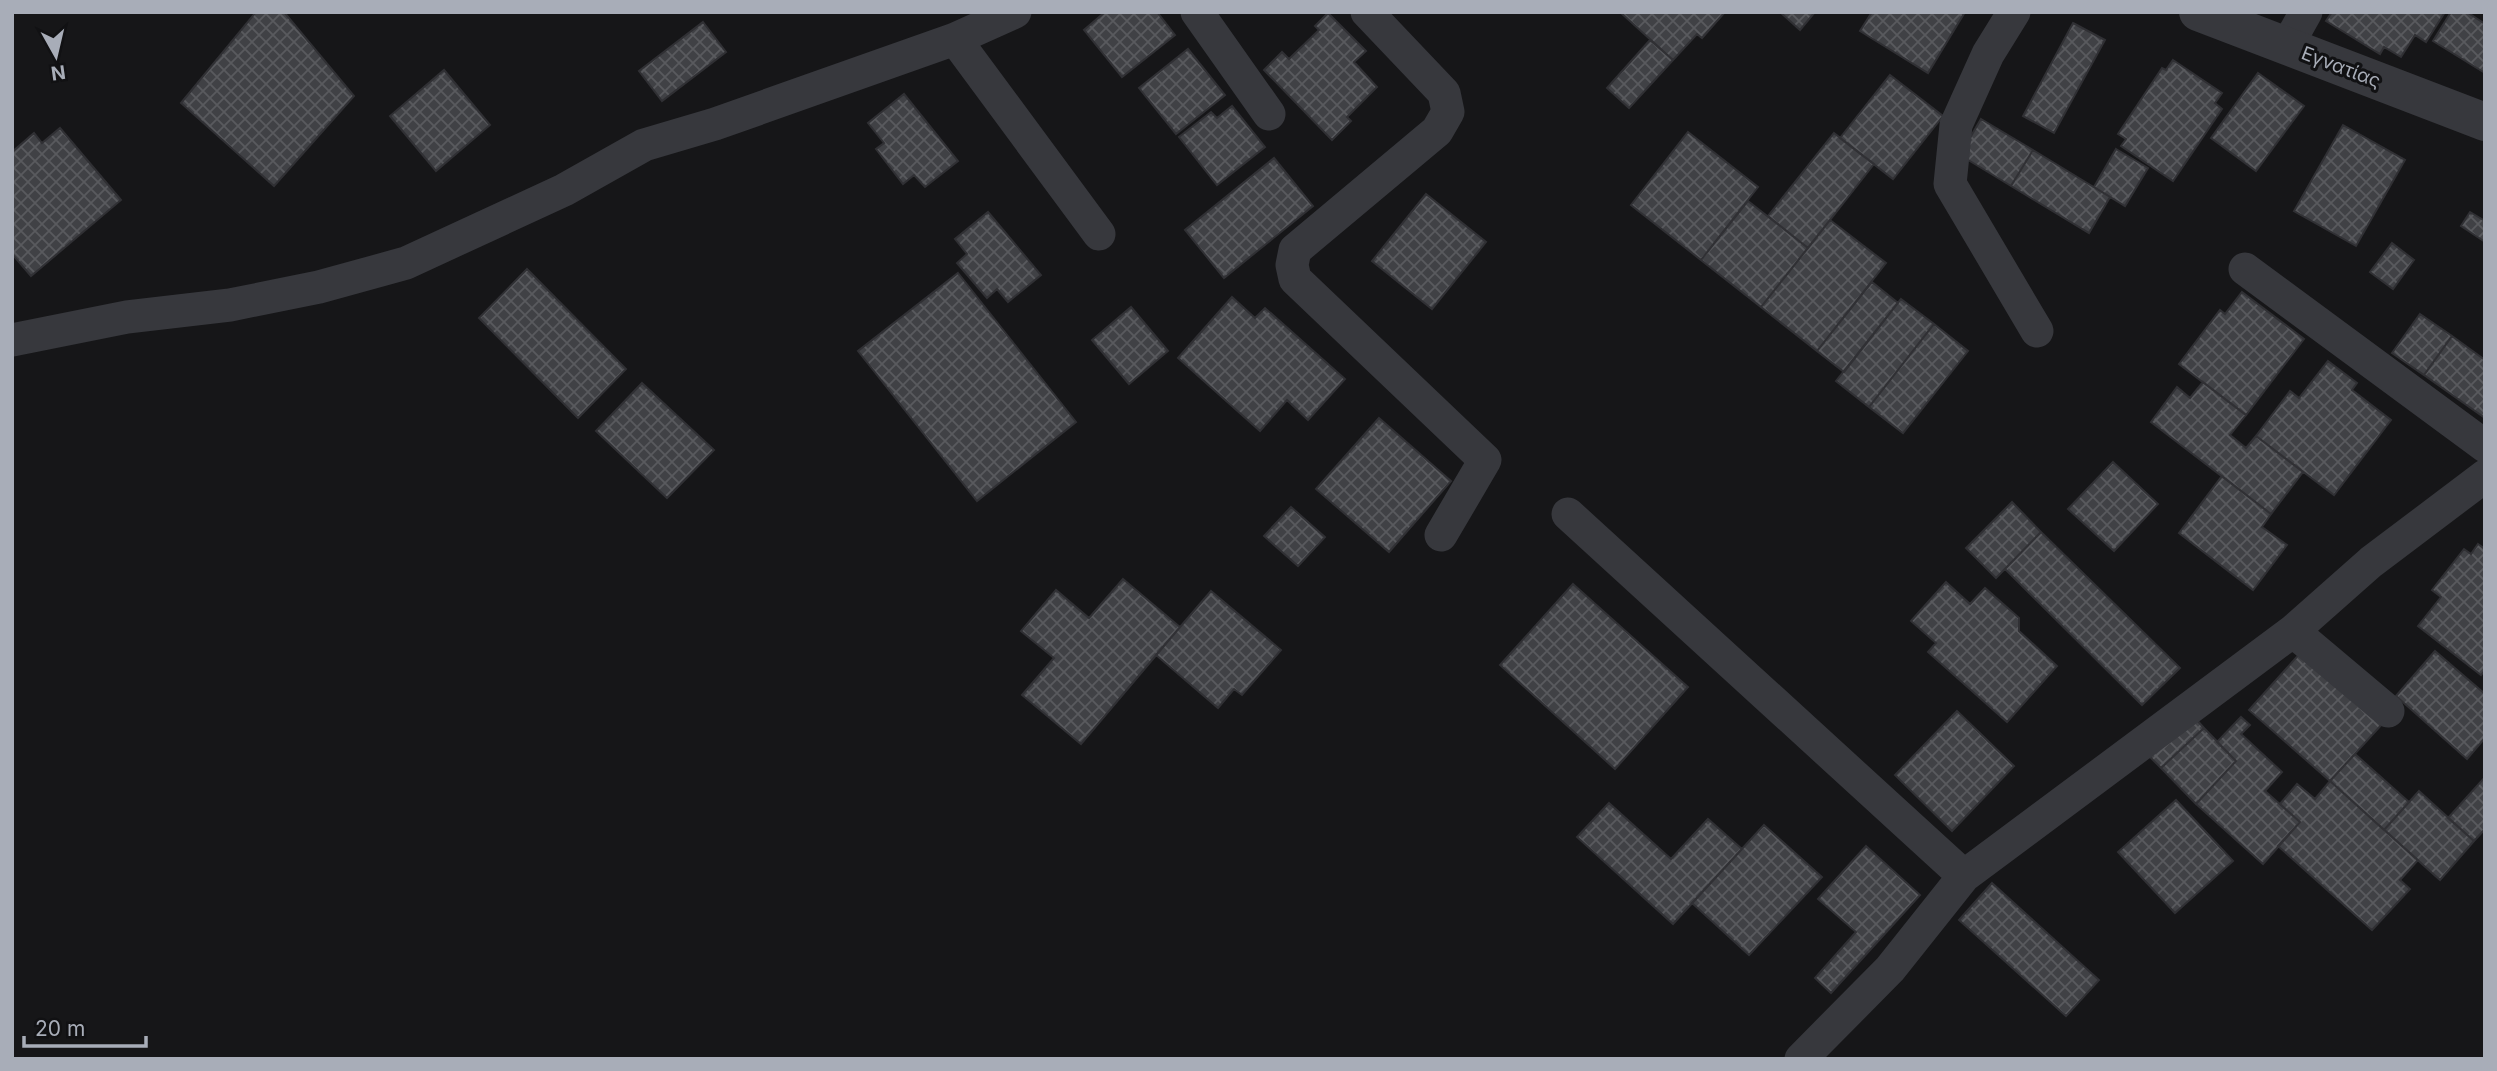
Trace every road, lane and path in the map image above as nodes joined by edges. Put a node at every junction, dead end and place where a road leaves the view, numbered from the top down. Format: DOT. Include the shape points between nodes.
graph roads {
  1 [pos="1015,12"];
  2 [pos="1197,12"];
  3 [pos="1367,12"];
  4 [pos="2014,12"];
  5 [pos="2198,12"];
  6 [pos="2306,12"];
  7 [pos="955,39"];
  8 [pos="2287,46"];
  9 [pos="1269,114"];
  10 [pos="2485,122"];
  11 [pos="1099,234"];
  12 [pos="2245,269"];
  13 [pos="2037,331"];
  14 [pos="12,340"];
  15 [pos="2485,446"];
  16 [pos="2485,476"];
  17 [pos="1568,514"];
  18 [pos="1441,535"];
  19 [pos="2294,631"];
  20 [pos="2388,711"];
  21 [pos="1964,876"];
  22 [pos="1801,1059"];
  1 -- 7 [label="street"];
  2 -- 9 [label="street"];
  3 -- 18 [label="street" via="1444,93 1448,112 1437,131 1294,250 1292,265 1295,279 1485,460"];
  4 -- 13 [label="street" via="1988,54 1956,125 1950,184"];
  5 -- 8 [label="street, Εγνατίας"];
  6 -- 8 [label="street"];
  7 -- 11 [label="street"];
  7 -- 14 [label="street" via="644,145 564,190 406,262 319,287 230,305 127,317"];
  8 -- 10 [label="street, Εγνατίας"];
  12 -- 15 [label="street"];
  16 -- 19 [label="street" via="2371,562"];
  17 -- 21 [label="street"];
  19 -- 20 [label="street"];
  19 -- 21 [label="street"];
  21 -- 22 [label="street" via="1891,969"];
}
